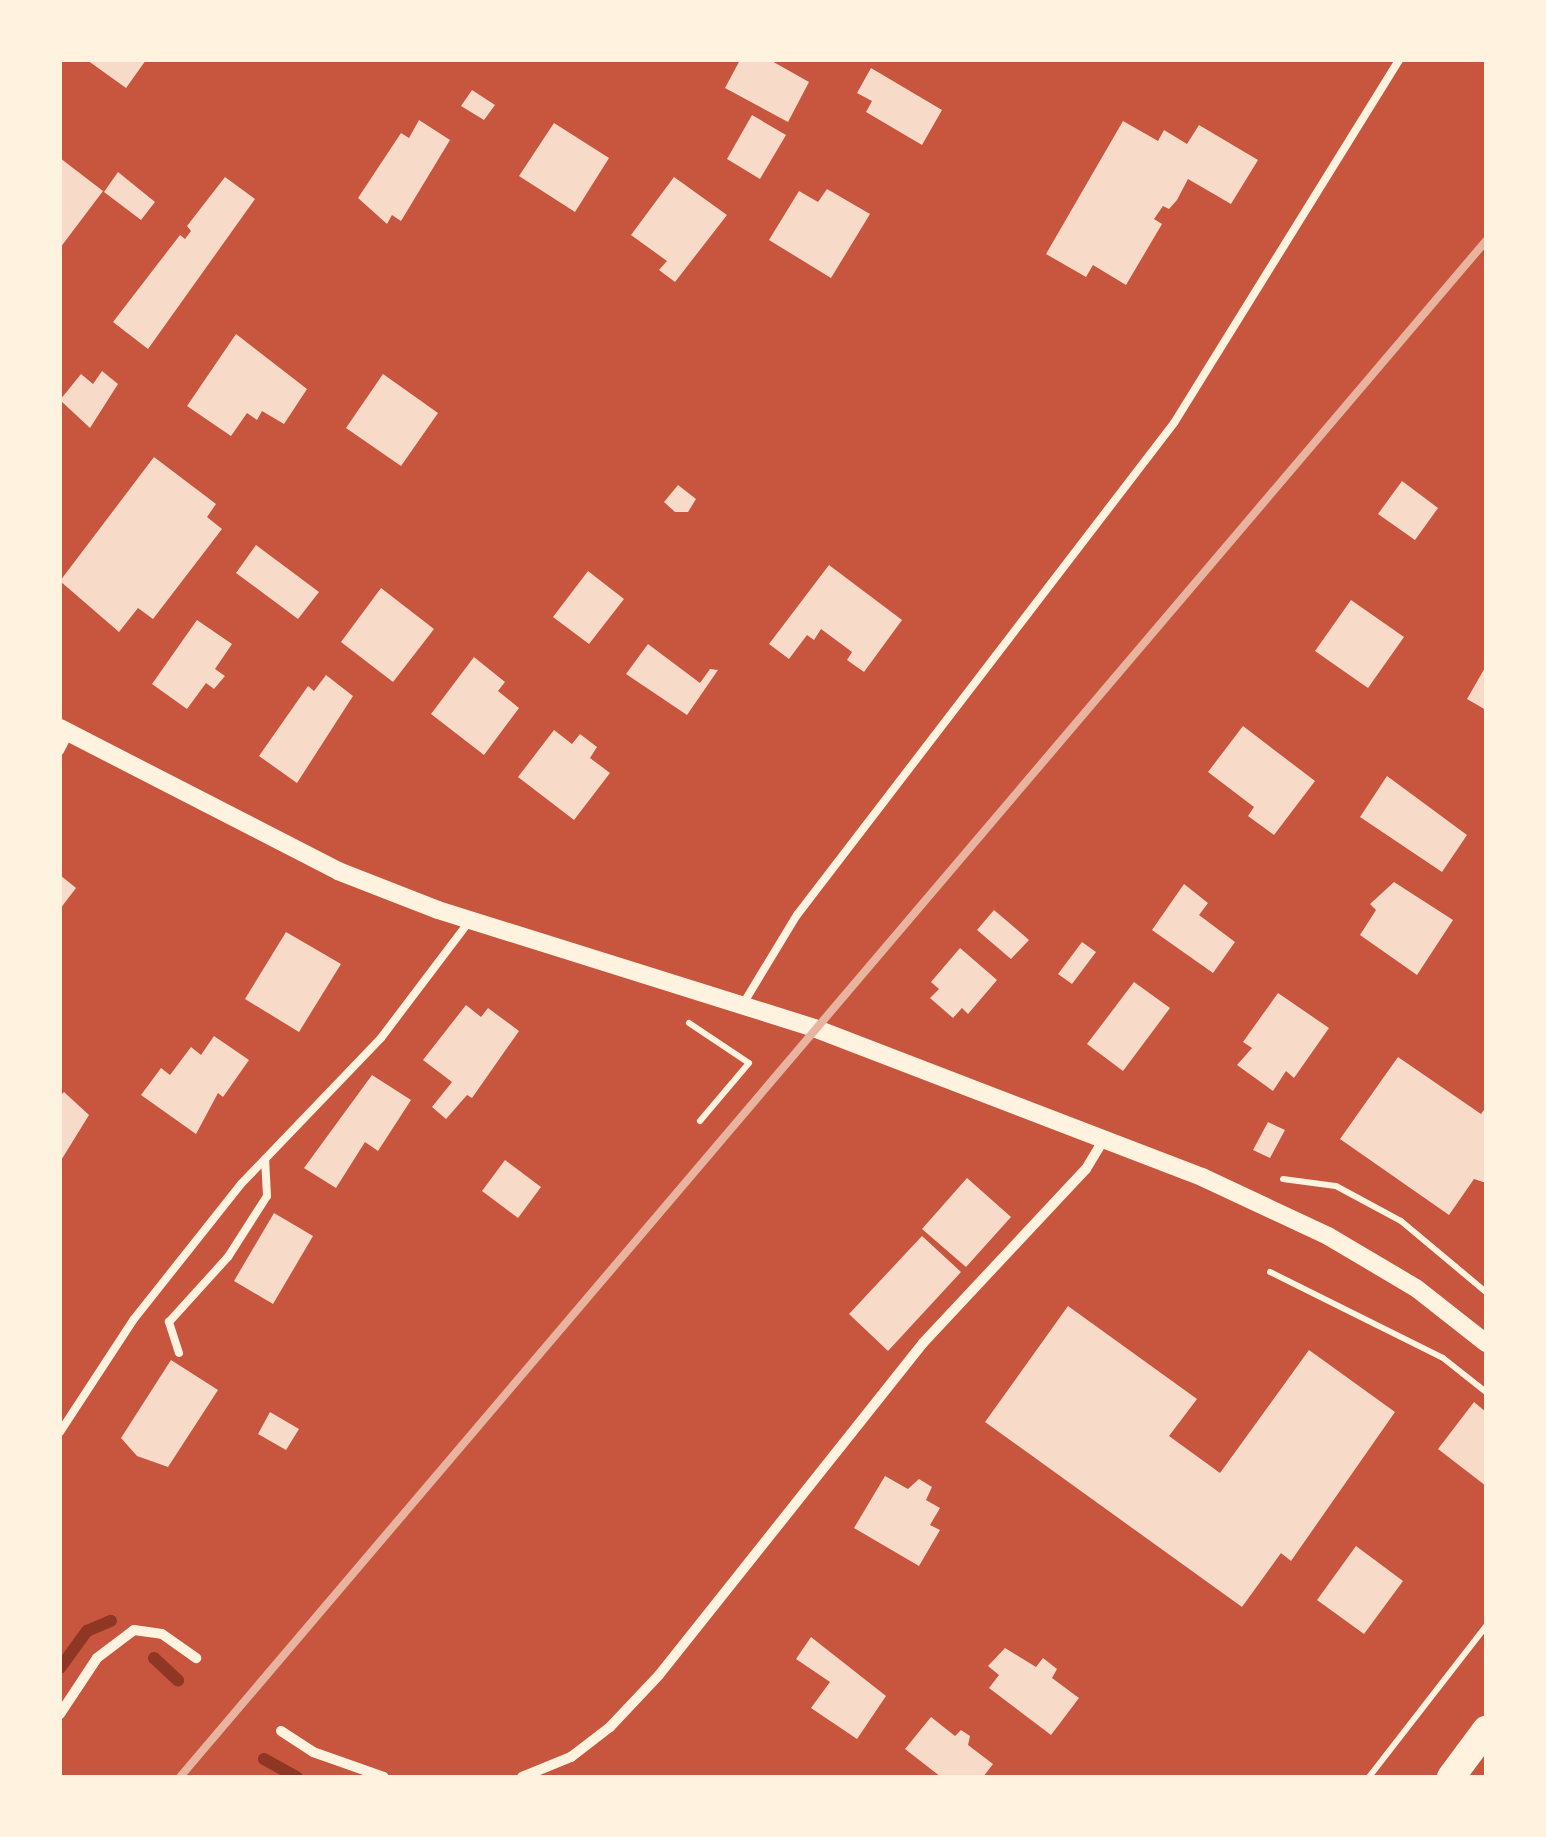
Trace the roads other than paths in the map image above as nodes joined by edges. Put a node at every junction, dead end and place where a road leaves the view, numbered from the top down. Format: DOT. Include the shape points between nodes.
graph roads {
  1 [pos="1400,60"];
  2 [pos="65,730"];
  3 [pos="60,750"];
  4 [pos="471,920"];
  5 [pos="743,1004"];
  6 [pos="1104,1139"];
  7 [pos="265,1158"];
  8 [pos="1486,1343"];
  9 [pos="179,1353"];
  10 [pos="60,1432"];
  11 [pos="196,1658"];
  12 [pos="60,1714"];
  13 [pos="1486,1730"];
  14 [pos="282,1731"];
  15 [pos="384,1777"];
  16 [pos="522,1777"];
  17 [pos="1450,1777"];
  1 -- 5 [label="lane" via="1174,423 797,916"];
  2 -- 3 [label="lane"];
  2 -- 4 [label="street" via="313,859"];
  4 -- 5 [label="street"];
  4 -- 7 [label="lane" via="381,1038"];
  5 -- 6 [label="street"];
  6 -- 8 [label="street" via="1328,1236 1416,1288"];
  6 -- 16 [label="street" via="1086,1168 923,1343 658,1676 610,1728 570,1756"];
  7 -- 9 [label="lane" via="267,1196 228,1257 169,1322"];
  7 -- 10 [label="lane" via="134,1318"];
  11 -- 12 [label="street" via="162,1634 134,1630 97,1658"];
  13 -- 17 [label="highway"];
  14 -- 15 [label="street" via="313,1752"];
}
